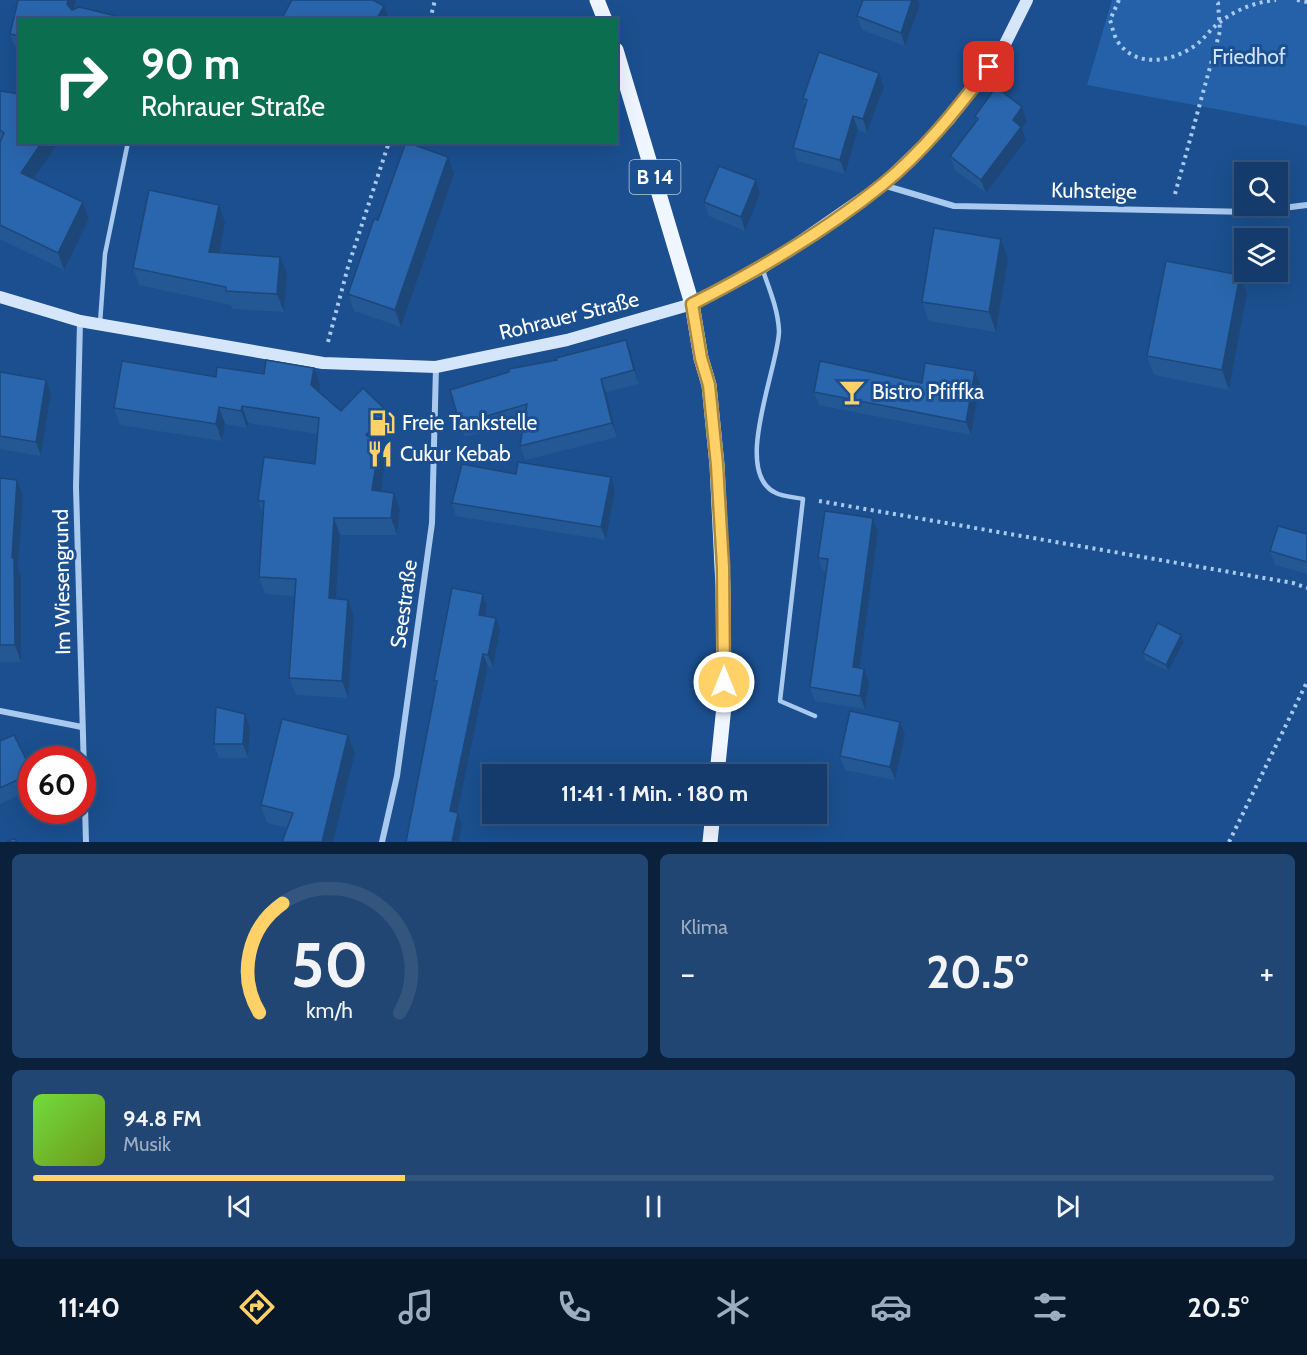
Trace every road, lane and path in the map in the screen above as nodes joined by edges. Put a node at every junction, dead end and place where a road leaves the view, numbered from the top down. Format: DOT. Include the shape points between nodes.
graph roads {
  1 [pos="435,0"];
  2 [pos="597,0"];
  3 [pos="1027,0"];
  4 [pos="1119,0"];
  5 [pos="1215,0"];
  6 [pos="1276,0"];
  7 [pos="1297,0"];
  8 [pos="1307,2"];
  9 [pos="430,18"];
  10 [pos="604,18"];
  11 [pos="1220,22"];
  12 [pos="618,57"];
  13 [pos="128,144"];
  14 [pos="388,144"];
  15 [pos="882,185"];
  16 [pos="1307,206"];
  17 [pos="1170,209"];
  18 [pos="762,268"];
  19 [pos="0,297"];
  20 [pos="692,304"];
  21 [pos="80,321"];
  22 [pos="100,324"];
  23 [pos="323,363"];
  24 [pos="436,368"];
  25 [pos="803,499"];
  26 [pos="1307,588"];
  27 [pos="1307,682"];
  28 [pos="0,711"];
  29 [pos="815,716"];
  30 [pos="82,727"];
  31 [pos="718,764"];
  32 [pos="712,824"];
  33 [pos="86,842"];
  34 [pos="382,842"];
  35 [pos="710,842"];
  36 [pos="1229,842"];
  1 -- 9 [label="path"];
  2 -- 10 [label="main road"];
  3 -- 15 [label="street, Rohrauer Straße" via="1002,50 949,120"];
  4 -- 11 [label="path" via="1110,20 1118,42 1134,56 1152,62 1176,57"];
  5 -- 11 [label="path"];
  6 -- 11 [label="path" via="1259,2"];
  7 -- 8 [label="path"];
  11 -- 17 [label="path"];
  12 -- 20 [label="main road, B 14"];
  13 -- 22 [label="lane" via="105,254"];
  14 -- 23 [label="path" via="348,267"];
  15 -- 17 [label="street, Kuhsteige" via="954,206"];
  15 -- 18 [label="street, Rohrauer Straße"];
  16 -- 17 [label="street, Kuhsteige" via="1251,212"];
  18 -- 20 [label="street, Rohrauer Straße"];
  18 -- 25 [label="lane" via="774,301 779,332 756,446 760,476 774,493"];
  19 -- 21 [label="street, Rohrauer Straße"];
  20 -- 24 [label="street, Rohrauer Straße" via="567,340"];
  20 -- 31 [label="main road, B 14" via="709,385 722,527 724,706"];
  21 -- 22 [label="street, Rohrauer Straße"];
  21 -- 30 [label="street, Im Wiesengrund" via="76,487"];
  22 -- 23 [label="street, Rohrauer Straße"];
  23 -- 24 [label="street, Rohrauer Straße"];
  24 -- 34 [label="street, Seestraße" via="432,523 397,776"];
  25 -- 26 [label="path"];
  25 -- 29 [label="lane" via="780,701"];
  27 -- 36 [label="path"];
  28 -- 30 [label="street"];
  30 -- 33 [label="street, Im Wiesengrund"];
  32 -- 35 [label="main road"];
}
